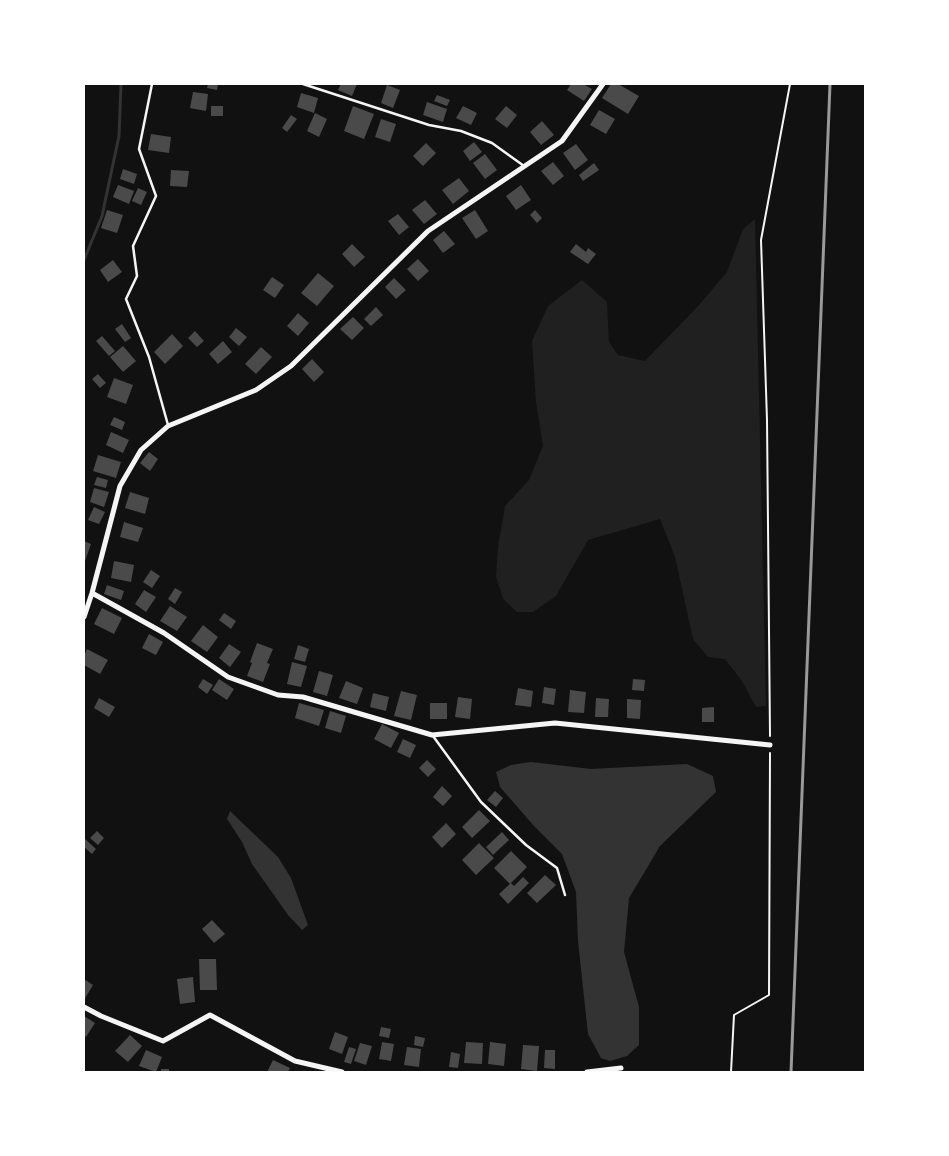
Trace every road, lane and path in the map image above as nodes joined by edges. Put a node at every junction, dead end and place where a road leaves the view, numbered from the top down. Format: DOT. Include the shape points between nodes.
graph roads {
  1 [pos="152,84"];
  2 [pos="303,84"];
  3 [pos="603,84"];
  4 [pos="790,84"];
  5 [pos="524,166"];
  6 [pos="168,426"];
  7 [pos="92,593"];
  8 [pos="84,617"];
  9 [pos="432,735"];
  10 [pos="770,745"];
  11 [pos="565,895"];
  12 [pos="84,1007"];
  13 [pos="620,1068"];
  14 [pos="342,1072"];
  15 [pos="587,1072"];
  16 [pos="731,1072"];
  1 -- 6 [label="lane" via="139,149 156,196 132,246 138,276 126,299 149,357"];
  2 -- 5 [label="lane" via="429,125 461,131 492,143"];
  3 -- 5 [label="street" via="562,141"];
  4 -- 10 [label="path" via="761,240 767,420"];
  5 -- 6 [label="street" via="428,231 291,366 256,390"];
  6 -- 7 [label="street" via="141,450 120,486"];
  7 -- 8 [label="street"];
  7 -- 9 [label="street" via="164,633 228,677 278,695 303,697"];
  9 -- 10 [label="street" via="555,723"];
  9 -- 11 [label="lane" via="481,802 526,845 557,868"];
  10 -- 16 [label="path" via="769,995 734,1015"];
  12 -- 14 [label="street" via="163,1041 210,1015 295,1061"];
  13 -- 15 [label="street"];
}
